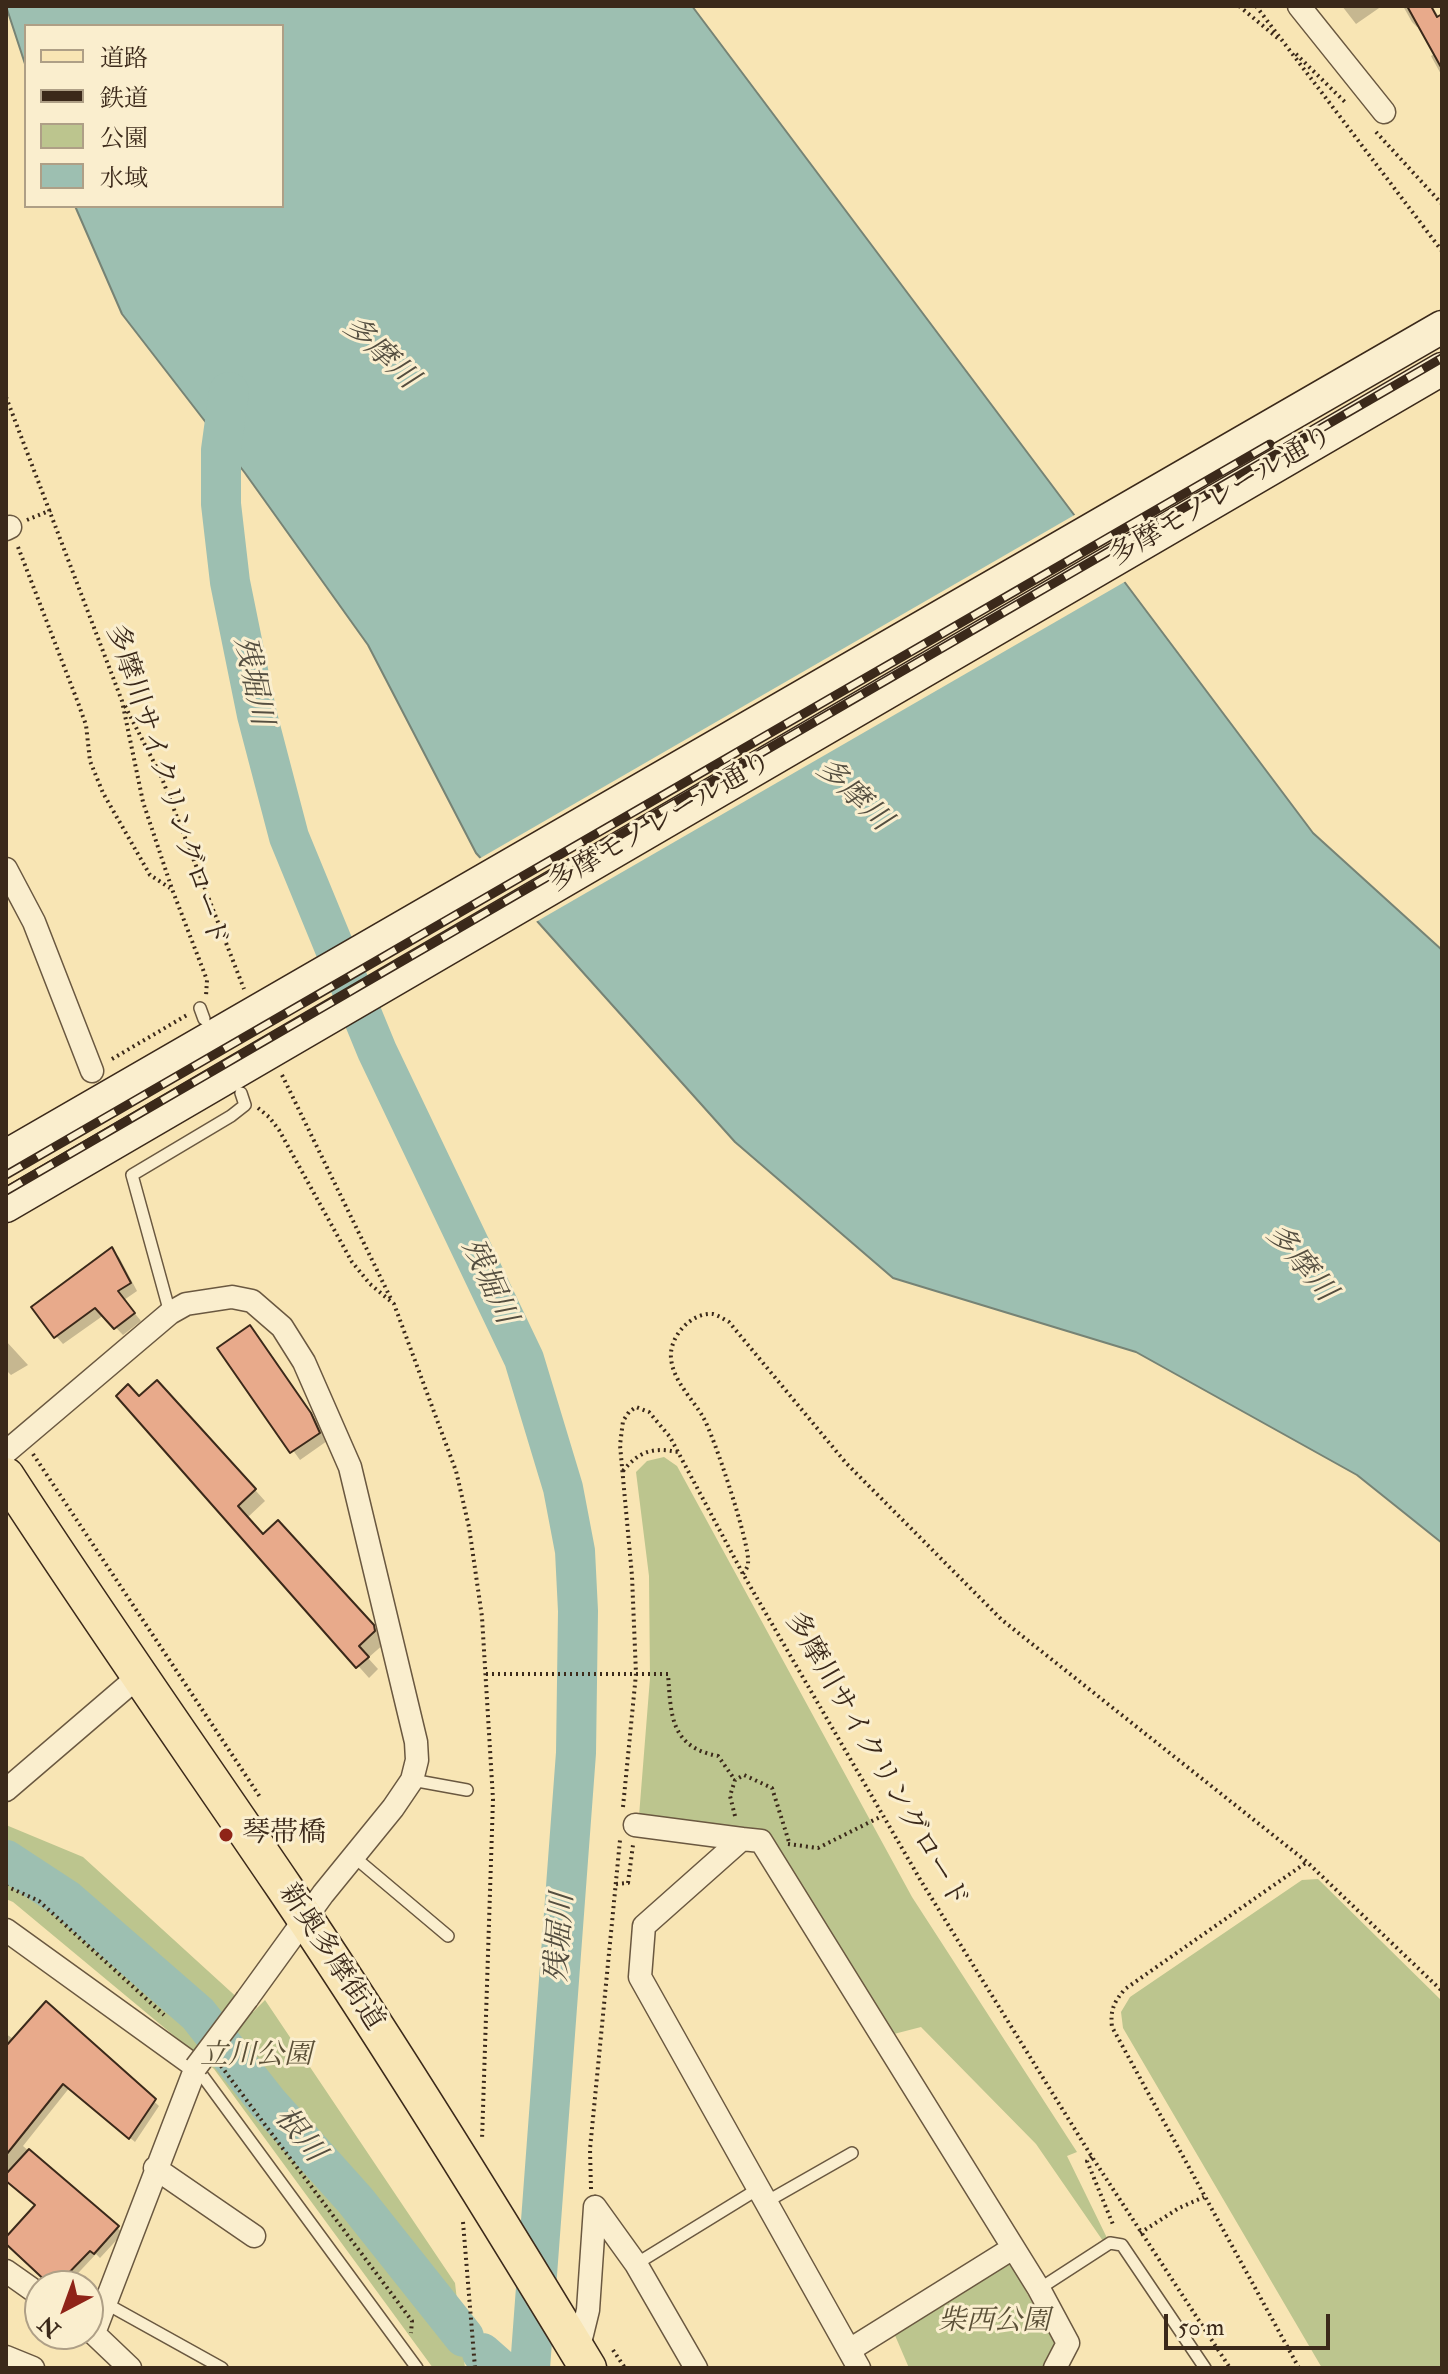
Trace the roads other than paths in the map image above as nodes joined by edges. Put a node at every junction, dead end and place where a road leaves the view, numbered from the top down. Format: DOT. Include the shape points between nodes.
graph roads {
  1 [pos="1299,6"];
  2 [pos="1384,112"];
  3 [pos="1442,327"];
  4 [pos="1442,369"];
  5 [pos="6,869"];
  6 [pos="92,1071"];
  7 [pos="243,1099"];
  8 [pos="6,1156"];
  9 [pos="6,1206"];
  10 [pos="170,1313"];
  11 [pos="14,1446"];
  12 [pos="6,1476"];
  13 [pos="139,1676"];
  14 [pos="412,1780"];
  15 [pos="6,1790"];
  16 [pos="467,1790"];
  17 [pos="626,1824"];
  18 [pos="742,1839"];
  19 [pos="353,1856"];
  20 [pos="305,1920"];
  21 [pos="6,1930"];
  22 [pos="448,1936"];
  23 [pos="196,2067"];
  24 [pos="852,2153"];
  25 [pos="155,2168"];
  26 [pos="762,2196"];
  27 [pos="254,2236"];
  28 [pos="1013,2248"];
  29 [pos="636,2264"];
  30 [pos="6,2271"];
  31 [pos="24,2284"];
  32 [pos="1039,2289"];
  33 [pos="105,2303"];
  34 [pos="104,2343"];
  35 [pos="583,2359"];
  36 [pos="855,2359"];
  37 [pos="130,2368"];
  38 [pos="222,2368"];
  39 [pos="417,2368"];
  40 [pos="696,2368"];
  41 [pos="1055,2368"];
  42 [pos="1205,2368"];
  1 -- 2 [label="street"];
  3 -- 8 [label="main road, 多摩モノレール通り" via="257,1004"];
  4 -- 9 [label="main road, 多摩モノレール通り" via="280,1054"];
  5 -- 6 [label="street" via="34,922"];
  7 -- 10 [label="lane" via="231,1116 132,1175"];
  10 -- 11 [label="street"];
  10 -- 14 [label="street" via="186,1304 232,1297 252,1301 282,1327 304,1362 350,1467 416,1742"];
  12 -- 13 [label="main road, 新奥多摩街道"];
  13 -- 15 [label="street"];
  13 -- 20 [label="main road, 新奥多摩街道"];
  14 -- 16 [label="lane"];
  14 -- 19 [label="street"];
  17 -- 18 [label="street"];
  18 -- 26 [label="street" via="644,1926 640,1977"];
  18 -- 28 [label="street" via="761,1841"];
  19 -- 20 [label="street"];
  19 -- 22 [label="lane"];
  20 -- 23 [label="street, bridge"];
  20 -- 35 [label="main road, 新奥多摩街道" via="468,2201"];
  21 -- 23 [label="street"];
  23 -- 25 [label="street"];
  23 -- 39 [label="lane"];
  24 -- 26 [label="lane"];
  25 -- 27 [label="street"];
  25 -- 33 [label="street"];
  26 -- 29 [label="lane"];
  26 -- 36 [label="street"];
  28 -- 32 [label="street"];
  28 -- 36 [label="street"];
  29 -- 35 [label="street" via="595,2207"];
  29 -- 40 [label="street"];
  30 -- 31 [label="street"];
  32 -- 41 [label="street" via="1068,2343"];
  32 -- 42 [label="lane" via="1110,2243 1122,2245"];
  33 -- 38 [label="lane"];
  34 -- 37 [label="street"];
}
